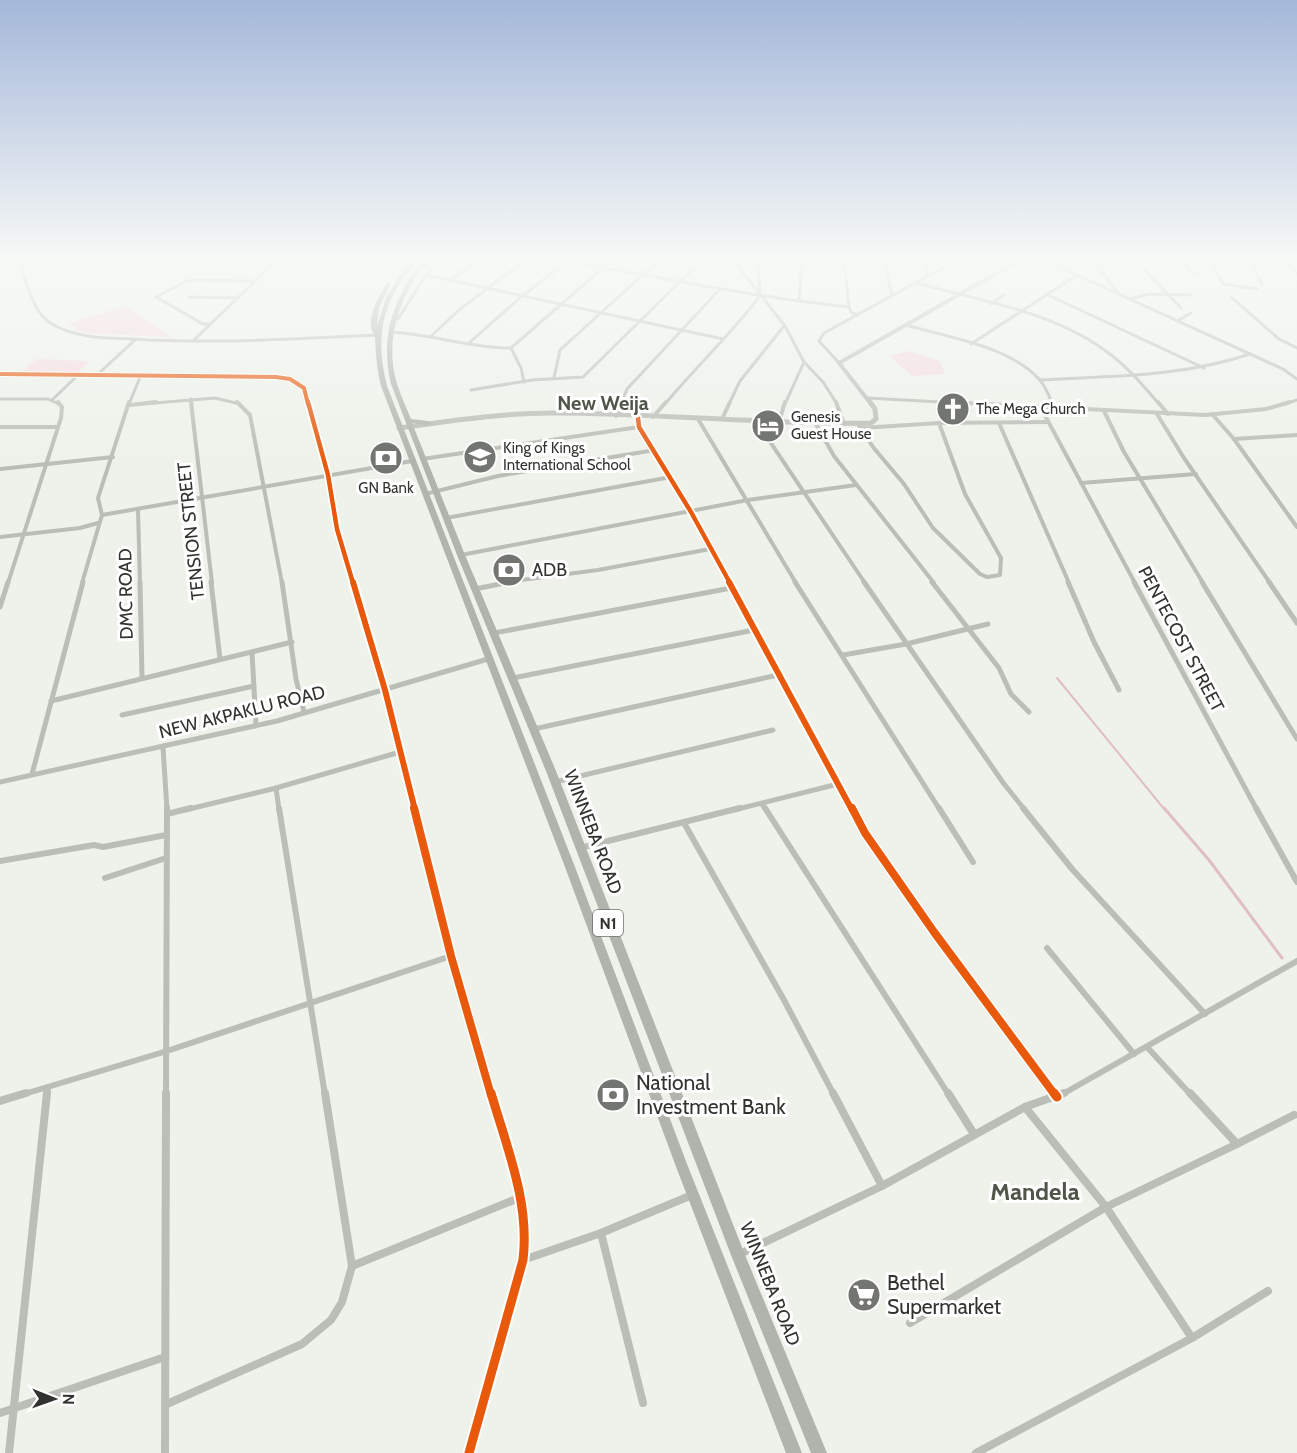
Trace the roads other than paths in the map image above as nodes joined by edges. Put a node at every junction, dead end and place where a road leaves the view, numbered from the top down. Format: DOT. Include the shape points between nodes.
graph roads {
  1 [pos="60,328"];
  2 [pos="206,328"];
  3 [pos="373,328"];
  4 [pos="379,328"];
  5 [pos="391,328"];
  6 [pos="394,328"];
  7 [pos="441,328"];
  8 [pos="486,328"];
  9 [pos="534,328"];
  10 [pos="583,328"];
  11 [pos="633,328"];
  12 [pos="663,328"];
  13 [pos="685,328"];
  14 [pos="736,328"];
  15 [pos="783,328"];
  16 [pos="785,328"];
  17 [pos="836,328"];
  18 [pos="901,328"];
  19 [pos="916,328"];
  20 [pos="995,328"];
  21 [pos="1062,328"];
  22 [pos="1118,328"];
  23 [pos="1192,328"];
  24 [pos="1267,328"];
  25 [pos="390,331"];
  26 [pos="681,332"];
  27 [pos="377,335"];
  28 [pos="431,336"];
  29 [pos="136,339"];
  30 [pos="723,339"];
  31 [pos="194,340"];
  32 [pos="469,343"];
  33 [pos="971,344"];
  34 [pos="511,348"];
  35 [pos="1297,348"];
  36 [pos="1250,354"];
  37 [pos="804,362"];
  38 [pos="839,363"];
  39 [pos="1204,368"];
  40 [pos="0,374"];
  41 [pos="79,374"];
  42 [pos="1130,374"];
  43 [pos="97,375"];
  44 [pos="141,375"];
  45 [pos="1296,377"];
  46 [pos="554,378"];
  47 [pos="1040,380"];
  48 [pos="524,382"];
  49 [pos="471,390"];
  50 [pos="392,394"];
  51 [pos="867,398"];
  52 [pos="0,399"];
  53 [pos="191,399"];
  54 [pos="52,400"];
  55 [pos="1297,400"];
  56 [pos="130,405"];
  57 [pos="1041,408"];
  58 [pos="1054,408"];
  59 [pos="1104,411"];
  60 [pos="1157,414"];
  61 [pos="1168,414"];
  62 [pos="1212,414"];
  63 [pos="616,416"];
  64 [pos="638,418"];
  65 [pos="652,418"];
  66 [pos="698,419"];
  67 [pos="722,419"];
  68 [pos="756,420"];
  69 [pos="779,422"];
  70 [pos="1048,422"];
  71 [pos="939,423"];
  72 [pos="999,423"];
  73 [pos="429,424"];
  74 [pos="816,424"];
  75 [pos="844,424"];
  76 [pos="860,426"];
  77 [pos="0,427"];
  78 [pos="57,427"];
  79 [pos="639,428"];
  80 [pos="407,429"];
  81 [pos="1296,437"];
  82 [pos="1234,439"];
  83 [pos="655,450"];
  84 [pos="113,457"];
  85 [pos="417,460"];
  86 [pos="47,463"];
  87 [pos="0,469"];
  88 [pos="1196,474"];
  89 [pos="328,476"];
  90 [pos="671,477"];
  91 [pos="1141,478"];
  92 [pos="1081,483"];
  93 [pos="856,485"];
  94 [pos="265,486"];
  95 [pos="802,492"];
  96 [pos="430,493"];
  97 [pos="202,497"];
  98 [pos="748,500"];
  99 [pos="138,510"];
  100 [pos="691,512"];
  101 [pos="102,515"];
  102 [pos="446,518"];
  103 [pos="98,523"];
  104 [pos="1297,527"];
  105 [pos="23,534"];
  106 [pos="0,537"];
  107 [pos="710,549"];
  108 [pos="461,555"];
  109 [pos="731,588"];
  110 [pos="475,589"];
  111 [pos="0,607"];
  112 [pos="1297,623"];
  113 [pos="988,624"];
  114 [pos="754,630"];
  115 [pos="970,630"];
  116 [pos="494,633"];
  117 [pos="292,642"];
  118 [pos="906,644"];
  119 [pos="252,652"];
  120 [pos="843,655"];
  121 [pos="220,659"];
  122 [pos="488,659"];
  123 [pos="778,675"];
  124 [pos="141,677"];
  125 [pos="513,678"];
  126 [pos="254,686"];
  127 [pos="385,690"];
  128 [pos="1119,690"];
  129 [pos="51,700"];
  130 [pos="304,712"];
  131 [pos="1029,712"];
  132 [pos="122,715"];
  133 [pos="256,726"];
  134 [pos="534,729"];
  135 [pos="773,730"];
  136 [pos="1297,740"];
  137 [pos="163,747"];
  138 [pos="400,752"];
  139 [pos="32,774"];
  140 [pos="0,782"];
  141 [pos="555,782"];
  142 [pos="838,784"];
  143 [pos="276,788"];
  144 [pos="762,804"];
  145 [pos="167,814"];
  146 [pos="684,823"];
  147 [pos="166,835"];
  148 [pos="580,848"];
  149 [pos="166,858"];
  150 [pos="0,861"];
  151 [pos="973,862"];
  152 [pos="105,878"];
  153 [pos="1297,882"];
  154 [pos="1047,948"];
  155 [pos="451,956"];
  156 [pos="1297,961"];
  157 [pos="310,1002"];
  158 [pos="1205,1014"];
  159 [pos="1147,1047"];
  160 [pos="167,1051"];
  161 [pos="1134,1054"];
  162 [pos="48,1087"];
  163 [pos="1057,1096"];
  164 [pos="0,1101"];
  165 [pos="1025,1107"];
  166 [pos="1294,1115"];
  167 [pos="974,1134"];
  168 [pos="1237,1144"];
  169 [pos="700,1155"];
  170 [pos="681,1164"];
  171 [pos="882,1186"];
  172 [pos="693,1194"];
  173 [pos="521,1197"];
  174 [pos="1106,1207"];
  175 [pos="601,1233"];
  176 [pos="738,1255"];
  177 [pos="523,1260"];
  178 [pos="352,1266"];
  179 [pos="1268,1292"];
  180 [pos="910,1323"];
  181 [pos="1192,1338"];
  182 [pos="165,1357"];
  183 [pos="643,1402"];
  184 [pos="167,1404"];
  185 [pos="13,1408"];
  186 [pos="0,1413"];
  187 [pos="9,1453"];
  188 [pos="165,1453"];
  189 [pos="469,1453"];
  190 [pos="794,1453"];
  191 [pos="819,1453"];
  192 [pos="976,1453"];
  1 -- 29 [label="street" via="77,335"];
  2 -- 31 [label="street"];
  3 -- 27 [label="highway"];
  4 -- 27 [label="highway, WINNEBA ROAD / N1, bridge"];
  5 -- 25 [label="highway, WINNEBA ROAD / N1, bridge"];
  6 -- 25 [label="highway"];
  7 -- 28 [label="street"];
  8 -- 32 [label="street"];
  9 -- 34 [label="street"];
  10 -- 46 [label="street" via="560,350"];
  11 -- 46 [label="street" via="583,377"];
  12 -- 26 [label="street"];
  13 -- 26 [label="street"];
  14 -- 30 [label="street"];
  15 -- 67 [label="street" via="740,381"];
  16 -- 37 [label="street"];
  17 -- 38 [label="street" via="819,341"];
  18 -- 38 [label="street"];
  19 -- 33 [label="street"];
  20 -- 33 [label="street"];
  21 -- 42 [label="street" via="1091,341"];
  22 -- 39 [label="street"];
  23 -- 36 [label="street"];
  24 -- 35 [label="street"];
  25 -- 28 [label="street"];
  25 -- 50 [label="highway, WINNEBA ROAD / N1"];
  26 -- 30 [label="street"];
  26 -- 63 [label="street" via="627,389"];
  27 -- 31 [label="street"];
  27 -- 50 [label="highway, WINNEBA ROAD / N1" via="380,375"];
  28 -- 32 [label="street"];
  29 -- 31 [label="street"];
  29 -- 43 [label="street"];
  30 -- 65 [label="street"];
  32 -- 34 [label="street"];
  33 -- 47 [label="street" via="1015,360"];
  34 -- 48 [label="street"];
  36 -- 39 [label="street"];
  36 -- 45 [label="street"];
  37 -- 69 [label="street"];
  37 -- 75 [label="street" via="814,369 829,391"];
  38 -- 51 [label="street"];
  39 -- 42 [label="street"];
  40 -- 41 [label="street"];
  41 -- 43 [label="street"];
  41 -- 54 [label="street"];
  42 -- 47 [label="street"];
  42 -- 61 [label="street"];
  43 -- 44 [label="street"];
  44 -- 56 [label="street"];
  44 -- 89 [label="street" via="276,377 297,382 304,388"];
  46 -- 48 [label="street"];
  47 -- 58 [label="street"];
  48 -- 49 [label="street"];
  50 -- 80 [label="highway, WINNEBA ROAD / N1"];
  51 -- 57 [label="street"];
  51 -- 76 [label="street" via="875,409 876,419"];
  52 -- 54 [label="street"];
  53 -- 56 [label="street"];
  53 -- 94 [label="street" via="226,399 244,407 256,435"];
  53 -- 97 [label="street, TENSION STREET"];
  54 -- 78 [label="street" via="62,407"];
  55 -- 62 [label="street" via="1266,409"];
  56 -- 84 [label="street"];
  57 -- 58 [label="street"];
  57 -- 70 [label="street, PENTECOST STREET"];
  58 -- 59 [label="street"];
  59 -- 60 [label="street"];
  59 -- 91 [label="street"];
  60 -- 61 [label="street"];
  60 -- 88 [label="street"];
  61 -- 62 [label="street"];
  62 -- 82 [label="street"];
  63 -- 64 [label="street"];
  63 -- 73 [label="street" via="528,414"];
  64 -- 65 [label="street"];
  64 -- 79 [label="street"];
  65 -- 66 [label="street"];
  66 -- 67 [label="street"];
  66 -- 98 [label="street"];
  67 -- 68 [label="street"];
  68 -- 69 [label="street"];
  68 -- 95 [label="street"];
  69 -- 74 [label="street"];
  70 -- 72 [label="street"];
  70 -- 92 [label="street, PENTECOST STREET"];
  71 -- 72 [label="street"];
  71 -- 76 [label="street"];
  71 -- 76 [label="street" via="965,494 1001,558 1000,575 980,574 938,535"];
  72 -- 128 [label="street"];
  73 -- 80 [label="highway"];
  73 -- 80 [label="highway" via="420,430"];
  74 -- 75 [label="street"];
  74 -- 93 [label="street" via="828,449"];
  75 -- 76 [label="street"];
  77 -- 78 [label="street"];
  78 -- 86 [label="street"];
  79 -- 83 [label="street"];
  79 -- 85 [label="street"];
  80 -- 85 [label="highway, WINNEBA ROAD / N1"];
  81 -- 82 [label="street"];
  82 -- 104 [label="street"];
  83 -- 90 [label="street"];
  83 -- 96 [label="street" via="498,476"];
  84 -- 86 [label="street"];
  84 -- 101 [label="street" via="98,498"];
  85 -- 89 [label="street"];
  85 -- 96 [label="highway, WINNEBA ROAD / N1"];
  86 -- 87 [label="street"];
  86 -- 105 [label="street"];
  88 -- 91 [label="street"];
  88 -- 112 [label="street"];
  89 -- 94 [label="street"];
  89 -- 127 [label="street" via="337,529"];
  90 -- 100 [label="street"];
  90 -- 102 [label="street"];
  91 -- 92 [label="street"];
  91 -- 136 [label="street"];
  92 -- 153 [label="street, PENTECOST STREET"];
  93 -- 95 [label="street"];
  93 -- 115 [label="street"];
  94 -- 97 [label="street"];
  94 -- 117 [label="street"];
  95 -- 98 [label="street"];
  95 -- 118 [label="street"];
  96 -- 102 [label="highway, WINNEBA ROAD / N1"];
  96 -- 122 [label="highway, WINNEBA ROAD / N1"];
  97 -- 99 [label="street"];
  97 -- 121 [label="street, TENSION STREET"];
  98 -- 100 [label="street"];
  98 -- 120 [label="street"];
  99 -- 101 [label="street"];
  99 -- 124 [label="street, DMC ROAD"];
  100 -- 107 [label="street"];
  100 -- 108 [label="street"];
  101 -- 103 [label="street"];
  102 -- 108 [label="highway, WINNEBA ROAD / N1"];
  103 -- 105 [label="street"];
  103 -- 129 [label="street"];
  105 -- 106 [label="street"];
  105 -- 111 [label="street"];
  107 -- 109 [label="street"];
  107 -- 110 [label="street"];
  108 -- 110 [label="highway, WINNEBA ROAD / N1"];
  109 -- 114 [label="street"];
  109 -- 116 [label="street"];
  110 -- 116 [label="highway, WINNEBA ROAD / N1"];
  113 -- 115 [label="street"];
  114 -- 123 [label="street"];
  114 -- 125 [label="street"];
  115 -- 118 [label="street"];
  115 -- 131 [label="street" via="999,668 1008,691"];
  116 -- 125 [label="highway, WINNEBA ROAD / N1"];
  117 -- 119 [label="street"];
  117 -- 130 [label="street"];
  118 -- 120 [label="street"];
  118 -- 158 [label="street" via="1048,841"];
  119 -- 121 [label="street"];
  119 -- 126 [label="street"];
  120 -- 151 [label="street"];
  121 -- 124 [label="street"];
  122 -- 127 [label="street, NEW AKPAKLU ROAD"];
  122 -- 170 [label="highway, WINNEBA ROAD / N1"];
  123 -- 134 [label="street"];
  123 -- 142 [label="street"];
  124 -- 129 [label="street"];
  125 -- 134 [label="highway, WINNEBA ROAD / N1"];
  126 -- 132 [label="street"];
  126 -- 133 [label="street"];
  127 -- 130 [label="street, NEW AKPAKLU ROAD"];
  127 -- 138 [label="street"];
  129 -- 139 [label="street"];
  130 -- 133 [label="street, NEW AKPAKLU ROAD"];
  133 -- 137 [label="street, NEW AKPAKLU ROAD"];
  134 -- 141 [label="highway, WINNEBA ROAD / N1"];
  135 -- 141 [label="street"];
  137 -- 139 [label="street, NEW AKPAKLU ROAD"];
  137 -- 145 [label="street"];
  138 -- 143 [label="street"];
  138 -- 155 [label="street"];
  139 -- 140 [label="street, NEW AKPAKLU ROAD"];
  141 -- 148 [label="highway, WINNEBA ROAD / N1"];
  142 -- 144 [label="street"];
  142 -- 163 [label="street" via="865,833 909,897"];
  143 -- 145 [label="street"];
  143 -- 157 [label="street"];
  144 -- 146 [label="street"];
  144 -- 167 [label="street"];
  145 -- 147 [label="street"];
  146 -- 148 [label="street"];
  146 -- 171 [label="street" via="784,1000"];
  147 -- 149 [label="street"];
  147 -- 150 [label="street"];
  148 -- 169 [label="highway, WINNEBA ROAD / N1"];
  149 -- 152 [label="street"];
  149 -- 160 [label="street"];
  154 -- 161 [label="street"];
  155 -- 157 [label="street"];
  155 -- 173 [label="street"];
  156 -- 158 [label="street"];
  157 -- 160 [label="street"];
  157 -- 178 [label="street"];
  158 -- 159 [label="street"];
  159 -- 161 [label="street"];
  159 -- 168 [label="street"];
  160 -- 162 [label="street"];
  160 -- 182 [label="street"];
  161 -- 163 [label="street"];
  162 -- 164 [label="street"];
  162 -- 185 [label="street"];
  163 -- 165 [label="street"];
  165 -- 167 [label="street"];
  165 -- 174 [label="street"];
  166 -- 168 [label="street"];
  167 -- 171 [label="street"];
  168 -- 174 [label="street"];
  169 -- 170 [label="highway"];
  169 -- 176 [label="highway, WINNEBA ROAD / N1"];
  170 -- 172 [label="highway, WINNEBA ROAD / N1"];
  171 -- 176 [label="street"];
  172 -- 175 [label="street"];
  172 -- 190 [label="highway, WINNEBA ROAD / N1"];
  173 -- 177 [label="street" via="526,1234"];
  173 -- 178 [label="street"];
  174 -- 180 [label="street"];
  174 -- 181 [label="street"];
  175 -- 177 [label="street"];
  175 -- 183 [label="street"];
  176 -- 191 [label="highway, WINNEBA ROAD / N1"];
  177 -- 189 [label="street"];
  178 -- 184 [label="street" via="346,1295 335,1316 320,1331 302,1344"];
  179 -- 181 [label="street"];
  181 -- 192 [label="street"];
  182 -- 184 [label="street"];
  182 -- 185 [label="street"];
  184 -- 188 [label="street"];
  185 -- 186 [label="street"];
  185 -- 187 [label="street"];
}
